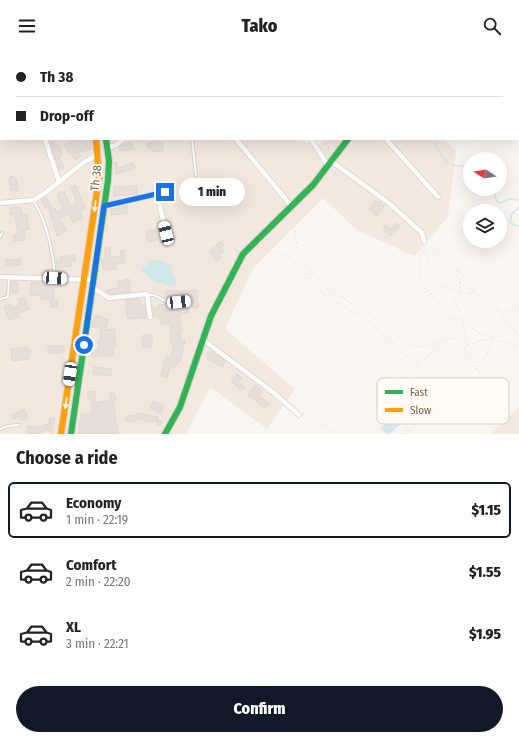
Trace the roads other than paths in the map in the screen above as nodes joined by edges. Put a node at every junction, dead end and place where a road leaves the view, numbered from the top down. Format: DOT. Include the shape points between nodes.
graph roads {
  1 [pos="43,140"];
  2 [pos="96,140"];
  3 [pos="106,140"];
  4 [pos="122,140"];
  5 [pos="192,140"];
  6 [pos="237,140"];
  7 [pos="312,140"];
  8 [pos="347,140"];
  9 [pos="387,140"];
  10 [pos="108,148"];
  11 [pos="98,154"];
  12 [pos="330,163"];
  13 [pos="196,175"];
  14 [pos="59,182"];
  15 [pos="165,192"];
  16 [pos="157,194"];
  17 [pos="438,197"];
  18 [pos="34,200"];
  19 [pos="0,203"];
  20 [pos="104,206"];
  21 [pos="292,207"];
  22 [pos="2,233"];
  23 [pos="166,233"];
  24 [pos="0,237"];
  25 [pos="424,241"];
  26 [pos="0,277"];
  27 [pos="9,277"];
  28 [pos="55,278"];
  29 [pos="84,279"];
  30 [pos="93,280"];
  31 [pos="92,287"];
  32 [pos="148,295"];
  33 [pos="0,299"];
  34 [pos="189,301"];
  35 [pos="150,317"];
  36 [pos="202,339"];
  37 [pos="299,415"];
  38 [pos="19,425"];
  39 [pos="0,429"];
  40 [pos="61,434"];
  41 [pos="71,434"];
  42 [pos="164,434"];
  1 -- 14 [label="street"];
  2 -- 11 [label="street, Th 38"];
  3 -- 10 [label="street, Th 38"];
  4 -- 10 [label="street" via="116,146"];
  5 -- 13 [label="lane"];
  6 -- 21 [label="street"];
  7 -- 12 [label="street"];
  8 -- 12 [label="street"];
  9 -- 17 [label="street"];
  10 -- 20 [label="street, Th 38"];
  11 -- 14 [label="street"];
  11 -- 29 [label="street, Th 38, one-way" via="99,178"];
  12 -- 21 [label="street"];
  12 -- 25 [label="street" via="390,204 422,233"];
  14 -- 18 [label="street"];
  15 -- 16 [label="street"];
  16 -- 20 [label="street"];
  16 -- 23 [label="street"];
  18 -- 19 [label="street"];
  18 -- 28 [label="lane" via="47,229"];
  20 -- 30 [label="street, Th 38"];
  21 -- 36 [label="street" via="243,254"];
  22 -- 24 [label="lane"];
  26 -- 27 [label="street"];
  27 -- 28 [label="street"];
  27 -- 33 [label="lane" via="8,296"];
  28 -- 29 [label="street"];
  29 -- 30 [label="street"];
  29 -- 40 [label="street, Th 38, one-way"];
  30 -- 31 [label="street, Th 38"];
  31 -- 32 [label="street" via="109,298 145,293"];
  31 -- 41 [label="street, Th 38"];
  32 -- 34 [label="lane" via="154,295 169,303"];
  32 -- 35 [label="street"];
  36 -- 37 [label="street"];
  36 -- 42 [label="street" via="180,406"];
  38 -- 39 [label="lane"];
}
